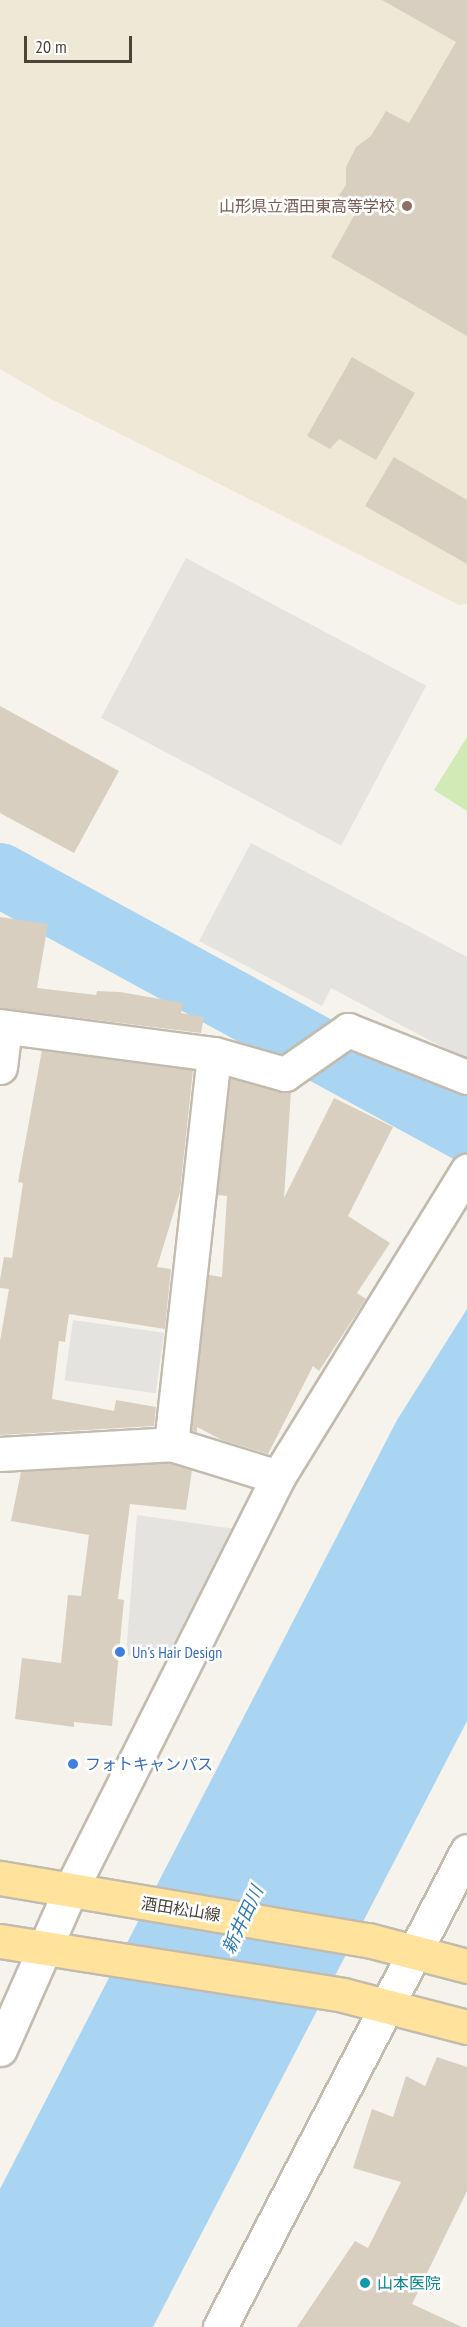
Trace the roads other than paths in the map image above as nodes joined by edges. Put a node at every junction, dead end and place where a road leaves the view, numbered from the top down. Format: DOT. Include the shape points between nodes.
graph roads {
  1 [pos="3,1026"];
  2 [pos="214,1054"];
  3 [pos="0,1067"];
  4 [pos="467,1077"];
  5 [pos="467,1171"];
  6 [pos="171,1444"];
  7 [pos="0,1454"];
  8 [pos="278,1477"];
  9 [pos="467,1851"];
  10 [pos="0,1878"];
  11 [pos="71,1889"];
  12 [pos="0,1941"];
  13 [pos="46,1948"];
  14 [pos="418,1952"];
  15 [pos="467,1966"];
  16 [pos="389,2005"];
  17 [pos="467,2027"];
  18 [pos="0,2049"];
  19 [pos="220,2327"];
  1 -- 2 [label="street"];
  1 -- 3 [label="street"];
  2 -- 4 [label="street" via="285,1074 348,1030"];
  2 -- 6 [label="street"];
  5 -- 8 [label="street"];
  6 -- 7 [label="street"];
  6 -- 8 [label="street"];
  8 -- 11 [label="street"];
  9 -- 14 [label="street"];
  10 -- 11 [label="main road, 酒田松山線"];
  11 -- 13 [label="street"];
  11 -- 14 [label="main road, 酒田松山線"];
  12 -- 13 [label="main road"];
  13 -- 16 [label="main road"];
  13 -- 18 [label="street"];
  14 -- 15 [label="main road, 酒田松山線"];
  14 -- 16 [label="street"];
  16 -- 17 [label="main road"];
  16 -- 19 [label="street"];
}
